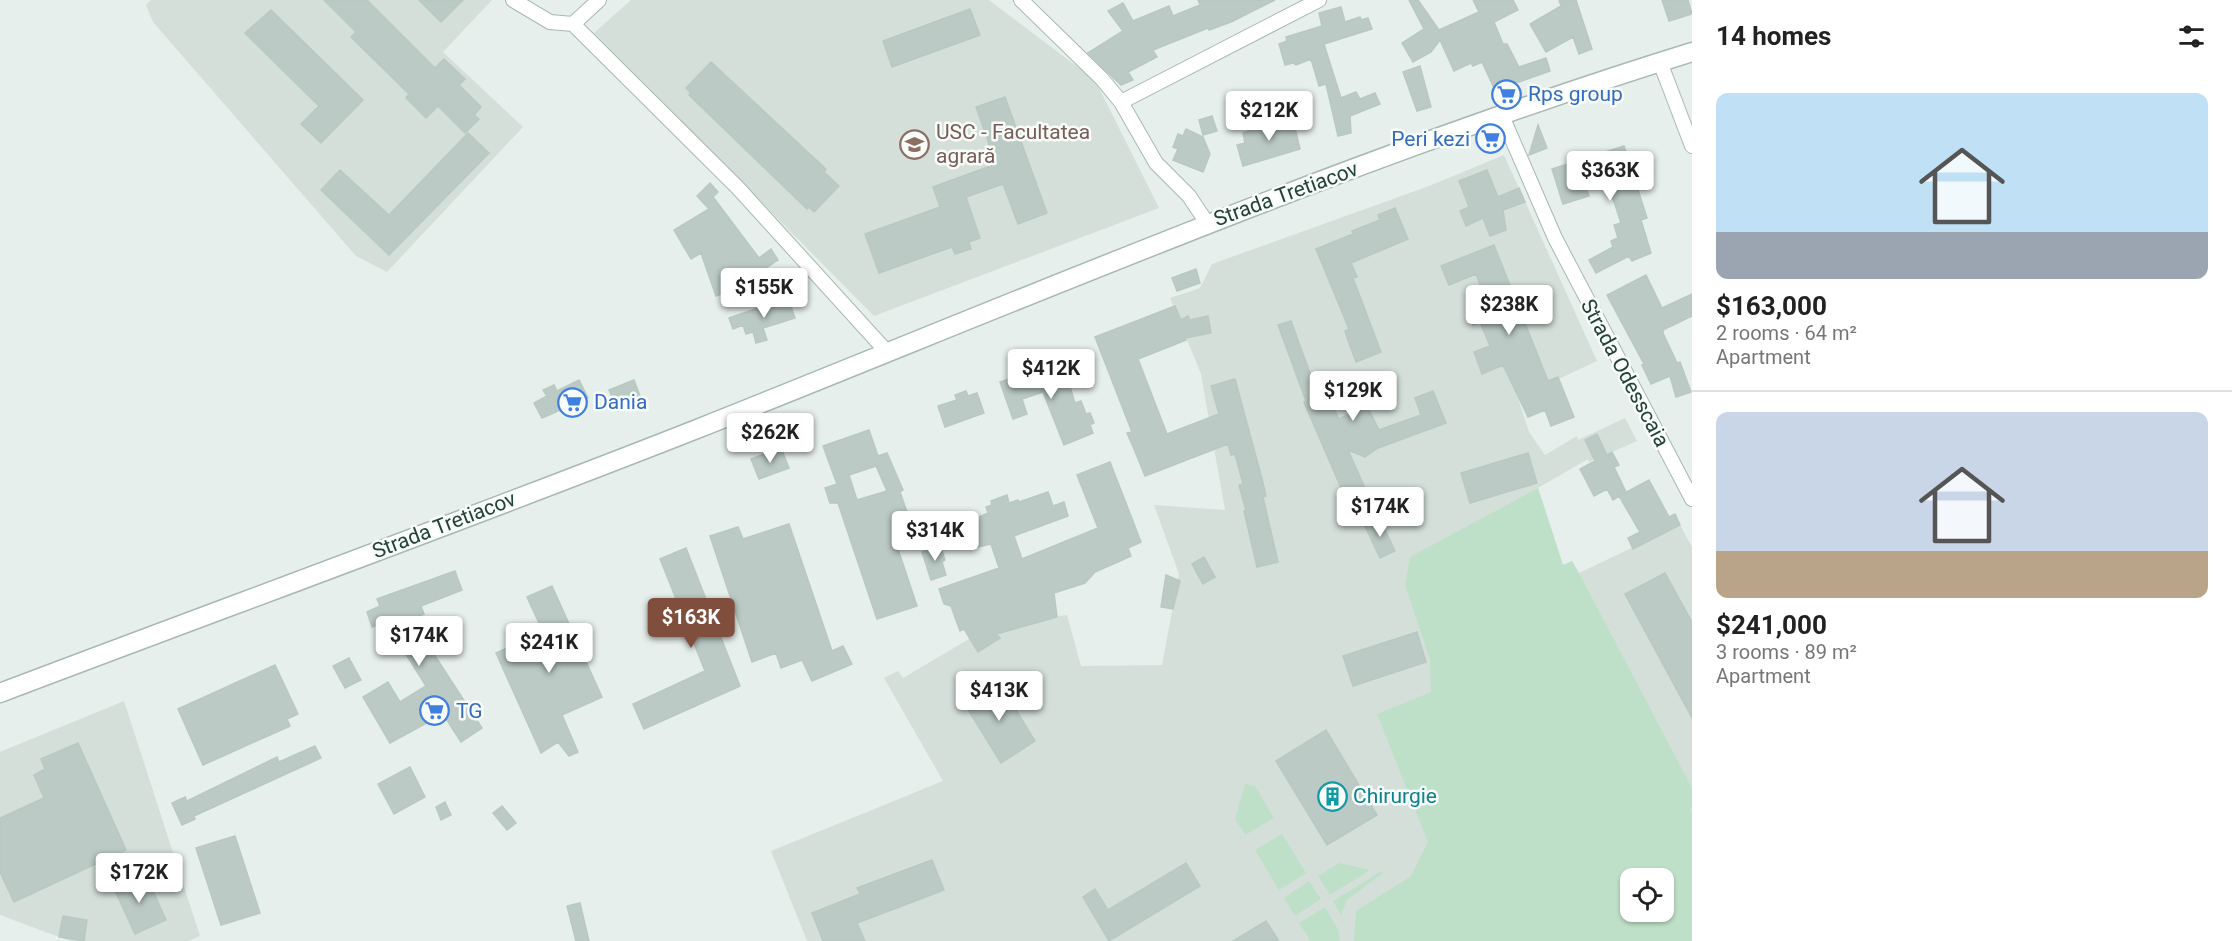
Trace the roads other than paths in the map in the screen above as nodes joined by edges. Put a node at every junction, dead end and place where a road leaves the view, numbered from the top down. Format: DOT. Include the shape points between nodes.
graph roads {
  1 [pos="513,0"];
  2 [pos="599,0"];
  3 [pos="1021,0"];
  4 [pos="1319,0"];
  5 [pos="573,24"];
  6 [pos="1692,52"];
  7 [pos="1660,62"];
  8 [pos="1121,102"];
  9 [pos="1502,116"];
  10 [pos="1692,146"];
  11 [pos="1207,223"];
  12 [pos="887,352"];
  13 [pos="1692,499"];
  14 [pos="0,693"];
  1 -- 5 [label="street" via="550,22"];
  2 -- 5 [label="street"];
  3 -- 8 [label="street"];
  4 -- 8 [label="street"];
  5 -- 12 [label="street" via="738,188"];
  6 -- 7 [label="street, Strada Tretiacov"];
  7 -- 9 [label="street, Strada Tretiacov"];
  7 -- 10 [label="street"];
  8 -- 11 [label="street" via="1156,164 1189,196"];
  9 -- 11 [label="street, Strada Tretiacov"];
  9 -- 13 [label="street, Strada Odesscaia" via="1555,238"];
  11 -- 12 [label="street, Strada Tretiacov"];
  12 -- 14 [label="street, Strada Tretiacov" via="681,435"];
}
